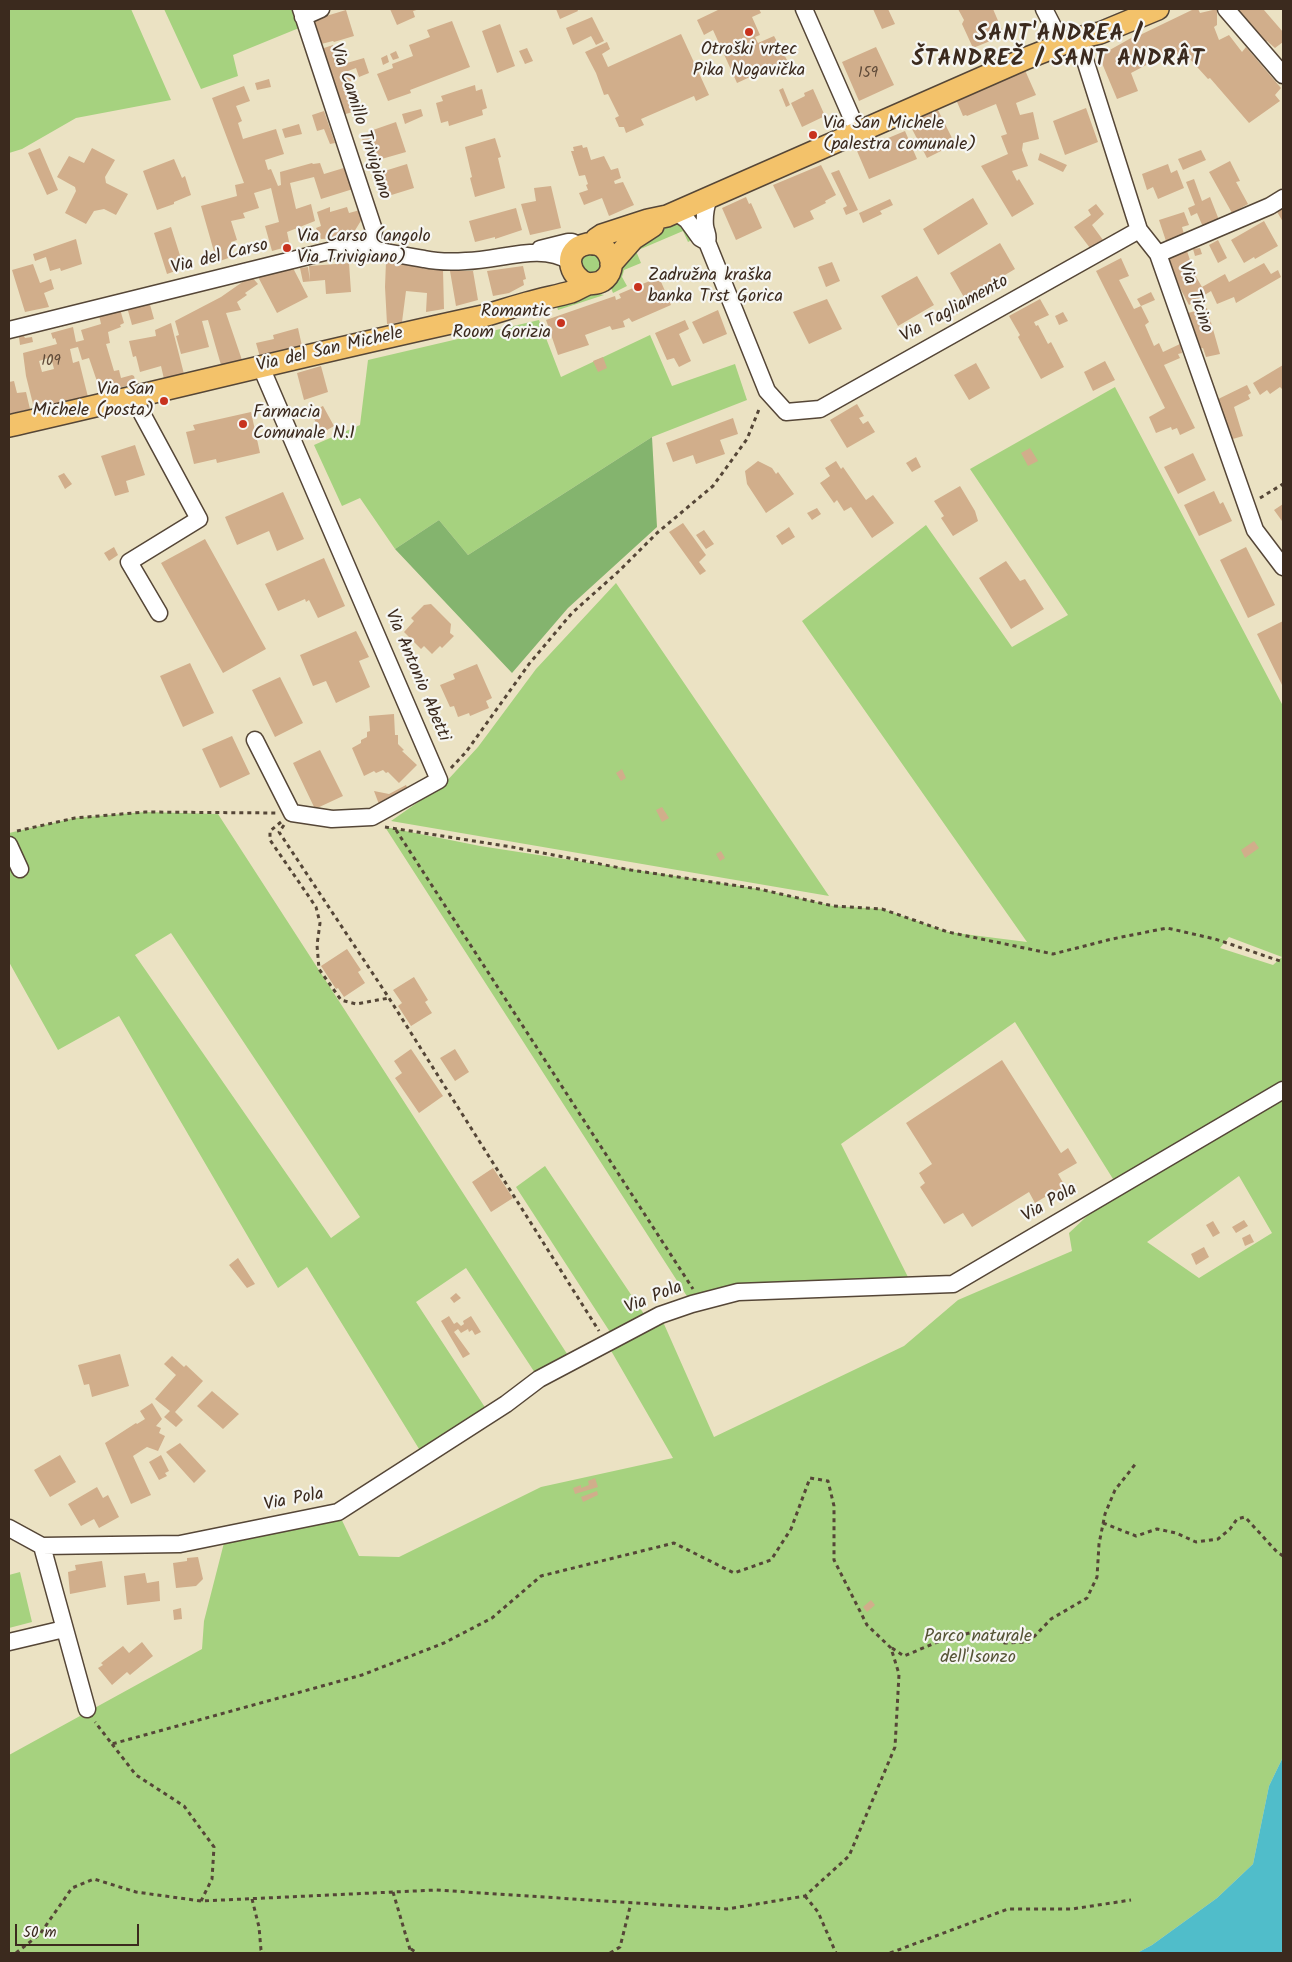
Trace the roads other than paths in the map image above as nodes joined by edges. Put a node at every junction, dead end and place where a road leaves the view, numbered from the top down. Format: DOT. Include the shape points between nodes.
graph roads {
  1 [pos="321,9"];
  2 [pos="804,9"];
  3 [pos="1044,9"];
  4 [pos="1158,9"];
  5 [pos="1226,9"];
  6 [pos="302,13"];
  7 [pos="1070,41"];
  8 [pos="1283,74"];
  9 [pos="858,132"];
  10 [pos="709,197"];
  11 [pos="1283,198"];
  12 [pos="672,214"];
  13 [pos="1139,230"];
  14 [pos="707,242"];
  15 [pos="372,249"];
  16 [pos="1158,254"];
  17 [pos="579,255"];
  18 [pos="612,264"];
  19 [pos="588,284"];
  20 [pos="527,303"];
  21 [pos="9,330"];
  22 [pos="261,367"];
  23 [pos="133,398"];
  24 [pos="9,426"];
  25 [pos="1283,567"];
  26 [pos="159,613"];
  27 [pos="255,740"];
  28 [pos="9,845"];
  29 [pos="20,868"];
  30 [pos="1283,1090"];
  31 [pos="9,1528"];
  32 [pos="42,1546"];
  33 [pos="64,1629"];
  34 [pos="9,1642"];
  35 [pos="87,1709"];
  1 -- 6 [label="street"];
  2 -- 9 [label="street"];
  3 -- 7 [label="street, Via Ticino"];
  4 -- 7 [label="main road, Via del San Michele" via="1100,33"];
  5 -- 8 [label="street"];
  6 -- 15 [label="street, Via Camillo Trivigiano" via="374,230"];
  7 -- 9 [label="main road, Via del San Michele"];
  7 -- 13 [label="street, Via Ticino"];
  9 -- 10 [label="main road, Via del San Michele"];
  10 -- 12 [label="main road, Via del San Michele"];
  10 -- 14 [label="street" via="705,210"];
  11 -- 16 [label="street"];
  12 -- 14 [label="street" via="687,220"];
  12 -- 17 [label="main road, Via del San Michele" via="602,235"];
  12 -- 18 [label="main road, Via del San Michele" via="633,239"];
  13 -- 14 [label="street, Via Tagliamento" via="820,409 786,412 767,390"];
  13 -- 16 [label="street, Via Ticino"];
  15 -- 17 [label="street, Via del Carso" via="442,261 469,261 532,253 548,246 572,242"];
  15 -- 21 [label="street, Via del Carso" via="342,248"];
  16 -- 25 [label="street, Via Ticino" via="1255,530"];
  17 -- 18 [label="main road" via="601,246"];
  17 -- 19 [label="main road" via="575,276"];
  17 -- 20 [label="main road, Via del San Michele"];
  18 -- 19 [label="main road, Via del San Michele" via="602,282"];
  19 -- 20 [label="main road, Via del San Michele"];
  20 -- 22 [label="main road, Via del San Michele" via="492,314"];
  22 -- 23 [label="main road, Via del San Michele"];
  22 -- 27 [label="street, Via Antonio Abetti" via="439,780 372,817 332,819 292,813"];
  23 -- 24 [label="main road, Via del San Michele"];
  23 -- 26 [label="street" via="198,519 129,562"];
  28 -- 29 [label="street"];
  30 -- 32 [label="street, Via Pola" via="954,1284 738,1292 660,1315 539,1378 506,1404 338,1512 180,1544"];
  31 -- 32 [label="street, Via Pola"];
  32 -- 33 [label="street"];
  33 -- 34 [label="street"];
  33 -- 35 [label="street"];
}
